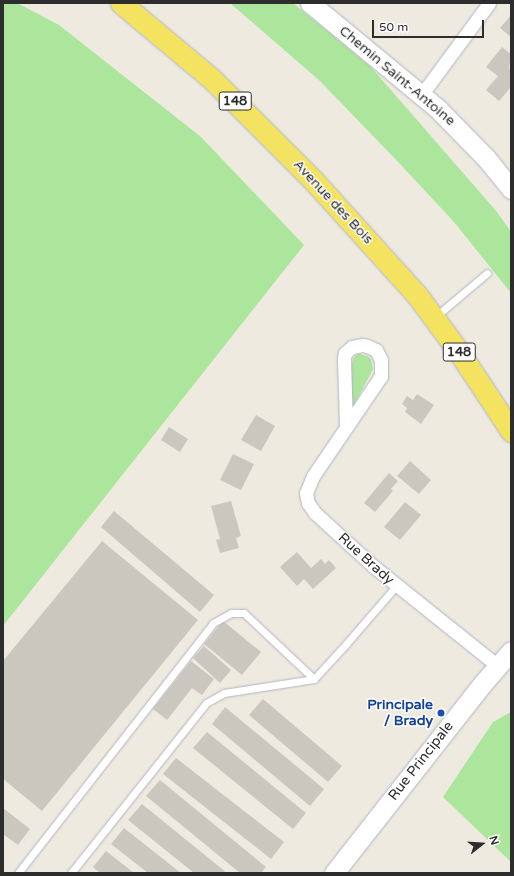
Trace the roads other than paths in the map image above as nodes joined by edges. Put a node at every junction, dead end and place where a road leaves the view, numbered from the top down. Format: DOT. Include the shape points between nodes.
graph roads {
  1 [pos="121,3"];
  2 [pos="490,3"];
  3 [pos="320,6"];
  4 [pos="422,94"];
  5 [pos="511,188"];
  6 [pos="487,273"];
  7 [pos="434,318"];
  8 [pos="346,426"];
  9 [pos="511,431"];
  10 [pos="396,586"];
  11 [pos="511,651"];
  12 [pos="498,666"];
  13 [pos="314,679"];
  14 [pos="18,873"];
  15 [pos="71,873"];
  16 [pos="334,873"];
  1 -- 7 [label="main road, Avenue des Bois / 148" via="187,57 264,129 400,276"];
  2 -- 4 [label="street"];
  3 -- 4 [label="street, Chemin Saint-Antoine"];
  4 -- 5 [label="street, Chemin Saint-Antoine" via="486,158"];
  6 -- 7 [label="lane"];
  7 -- 9 [label="main road, Avenue des Bois / 148"];
  8 -- 8 [label="street, Rue Brady" via="378,382 382,371 379,354 367,346 352,347 345,353"];
  8 -- 10 [label="street, Rue Brady" via="308,487 308,503 315,513"];
  10 -- 12 [label="street, Rue Brady"];
  10 -- 13 [label="lane"];
  11 -- 12 [label="street, Rue Principale"];
  12 -- 16 [label="street, Rue Principale"];
  13 -- 14 [label="lane" via="244,613 231,613 213,623"];
  13 -- 15 [label="lane" via="224,693 206,703"];
}
